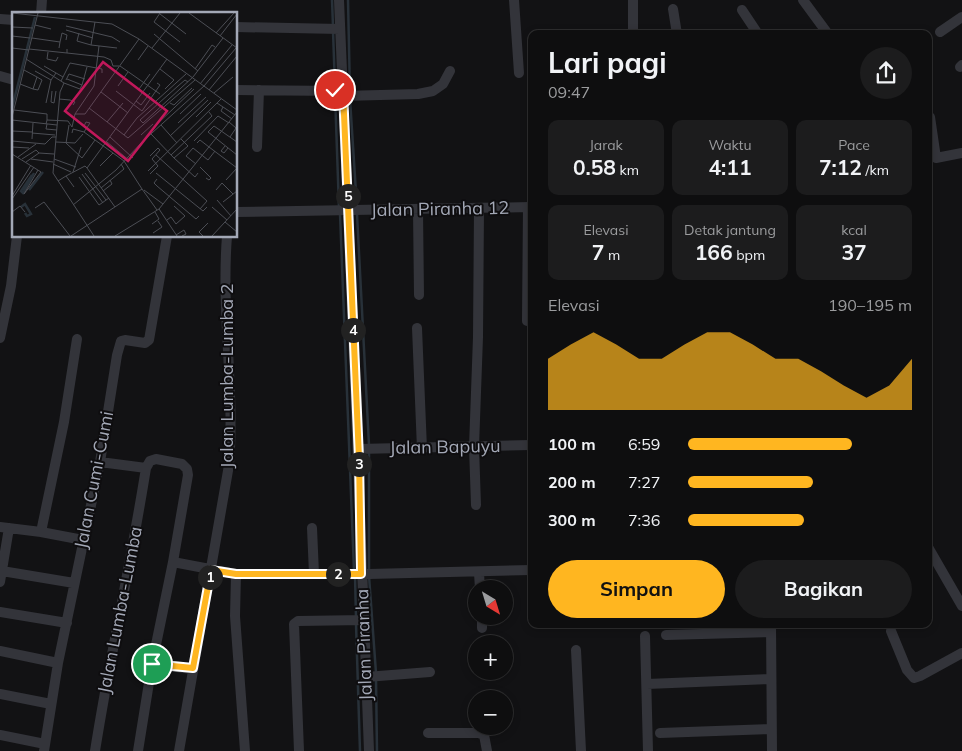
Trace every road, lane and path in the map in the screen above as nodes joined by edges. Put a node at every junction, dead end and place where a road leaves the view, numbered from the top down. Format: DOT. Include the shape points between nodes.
graph roads {
  1 [pos="338,0"];
  2 [pos="514,0"];
  3 [pos="633,0"];
  4 [pos="803,0"];
  5 [pos="674,9"];
  6 [pos="742,10"];
  7 [pos="962,17"];
  8 [pos="238,27"];
  9 [pos="340,29"];
  10 [pos="633,30"];
  11 [pos="677,30"];
  12 [pos="755,30"];
  13 [pos="825,30"];
  14 [pos="940,32"];
  15 [pos="450,70"];
  16 [pos="519,73"];
  17 [pos="238,90"];
  18 [pos="259,90"];
  19 [pos="343,93"];
  20 [pos="932,130"];
  21 [pos="257,147"];
  22 [pos="962,153"];
  23 [pos="528,207"];
  24 [pos="479,209"];
  25 [pos="418,210"];
  26 [pos="348,211"];
  27 [pos="238,212"];
  28 [pos="17,238"];
  29 [pos="167,238"];
  30 [pos="227,238"];
  31 [pos="528,283"];
  32 [pos="419,295"];
  33 [pos="527,321"];
  34 [pos="417,328"];
  35 [pos="0,338"];
  36 [pos="77,339"];
  37 [pos="528,445"];
  38 [pos="474,447"];
  39 [pos="422,448"];
  40 [pos="358,449"];
  41 [pos="100,462"];
  42 [pos="146,468"];
  43 [pos="476,505"];
  44 [pos="5,528"];
  45 [pos="312,528"];
  46 [pos="41,532"];
  47 [pos="83,540"];
  48 [pos="932,554"];
  49 [pos="173,562"];
  50 [pos="211,570"];
  51 [pos="528,570"];
  52 [pos="2,571"];
  53 [pos="479,573"];
  54 [pos="236,574"];
  55 [pos="314,574"];
  56 [pos="361,574"];
  57 [pos="479,580"];
  58 [pos="0,582"];
  59 [pos="74,583"];
  60 [pos="962,606"];
  61 [pos="0,612"];
  62 [pos="364,620"];
  63 [pos="67,623"];
  64 [pos="770,628"];
  65 [pos="891,631"];
  66 [pos="666,635"];
  67 [pos="645,636"];
  68 [pos="576,650"];
  69 [pos="0,652"];
  70 [pos="962,653"];
  71 [pos="58,663"];
  72 [pos="152,664"];
  73 [pos="193,668"];
  74 [pos="430,672"];
  75 [pos="366,677"];
  76 [pos="770,679"];
  77 [pos="647,684"];
  78 [pos="0,694"];
  79 [pos="51,704"];
  80 [pos="771,729"];
  81 [pos="660,733"];
  82 [pos="428,734"];
  83 [pos="0,735"];
  84 [pos="45,747"];
  85 [pos="95,751"];
  86 [pos="138,751"];
  87 [pos="179,751"];
  88 [pos="245,751"];
  89 [pos="299,751"];
  90 [pos="368,751"];
  91 [pos="487,751"];
  92 [pos="581,751"];
  93 [pos="648,751"];
  94 [pos="772,751"];
  1 -- 9 [label="street, Jalan Piranha"];
  2 -- 16 [label="street"];
  3 -- 10 [label="street"];
  4 -- 13 [label="street"];
  5 -- 11 [label="street"];
  6 -- 12 [label="street"];
  7 -- 14 [label="street"];
  8 -- 9 [label="street"];
  9 -- 19 [label="street, Jalan Piranha"];
  15 -- 19 [label="street" via="444,84 434,91 418,94"];
  17 -- 18 [label="street"];
  18 -- 19 [label="street"];
  18 -- 21 [label="street"];
  19 -- 26 [label="street, Jalan Piranha"];
  20 -- 22 [label="street" via="936,158"];
  23 -- 24 [label="street, Jalan Piranha 12"];
  24 -- 25 [label="street, Jalan Piranha 12"];
  24 -- 38 [label="street"];
  25 -- 26 [label="street, Jalan Piranha 12"];
  25 -- 32 [label="street"];
  26 -- 27 [label="street, Jalan Piranha 12"];
  26 -- 40 [label="street, Jalan Piranha"];
  28 -- 35 [label="street"];
  29 -- 41 [label="street, Jalan Cumi-Cumi" via="149,340 145,343 125,340 121,342 117,355"];
  30 -- 50 [label="street, Jalan Lumba-Lumba 2" via="230,453"];
  31 -- 33 [label="street"];
  34 -- 39 [label="street"];
  36 -- 46 [label="street"];
  37 -- 38 [label="street, Jalan Bapuyu"];
  38 -- 39 [label="street, Jalan Bapuyu"];
  38 -- 43 [label="street"];
  39 -- 40 [label="street, Jalan Bapuyu"];
  40 -- 56 [label="street, Jalan Piranha"];
  41 -- 42 [label="street"];
  41 -- 47 [label="street, Jalan Cumi-Cumi"];
  42 -- 49 [label="street" via="150,461 156,459 182,464 187,469"];
  42 -- 85 [label="street, Jalan Lumba-Lumba"];
  44 -- 46 [label="street"];
  44 -- 52 [label="street"];
  45 -- 55 [label="street"];
  46 -- 47 [label="street"];
  47 -- 59 [label="street, Jalan Cumi-Cumi"];
  48 -- 60 [label="street"];
  49 -- 50 [label="street"];
  49 -- 72 [label="street"];
  50 -- 54 [label="street"];
  50 -- 73 [label="street, Jalan Lumba-Lumba 2"];
  51 -- 53 [label="street"];
  52 -- 58 [label="street"];
  52 -- 59 [label="street"];
  53 -- 56 [label="street"];
  53 -- 57 [label="street"];
  54 -- 55 [label="street"];
  54 -- 88 [label="street" via="235,616"];
  55 -- 56 [label="street"];
  56 -- 62 [label="street, Jalan Piranha"];
  59 -- 63 [label="street, Jalan Cumi-Cumi"];
  61 -- 63 [label="street"];
  62 -- 75 [label="street, Jalan Piranha"];
  62 -- 89 [label="street" via="298,621 294,624"];
  63 -- 71 [label="street, Jalan Cumi-Cumi"];
  64 -- 66 [label="street"];
  64 -- 76 [label="street"];
  65 -- 70 [label="street" via="907,670 914,678"];
  67 -- 77 [label="street"];
  68 -- 92 [label="street"];
  69 -- 71 [label="street"];
  71 -- 79 [label="street, Jalan Cumi-Cumi"];
  72 -- 73 [label="street"];
  72 -- 86 [label="street"];
  73 -- 87 [label="street, Jalan Lumba-Lumba 2"];
  74 -- 75 [label="street"];
  75 -- 90 [label="street, Jalan Piranha"];
  76 -- 77 [label="street"];
  76 -- 80 [label="street"];
  77 -- 93 [label="street"];
  78 -- 79 [label="street"];
  79 -- 84 [label="street, Jalan Cumi-Cumi"];
  80 -- 81 [label="street"];
  80 -- 94 [label="street"];
  82 -- 91 [label="street" via="479,733 484,735"];
  83 -- 84 [label="street"];
}
